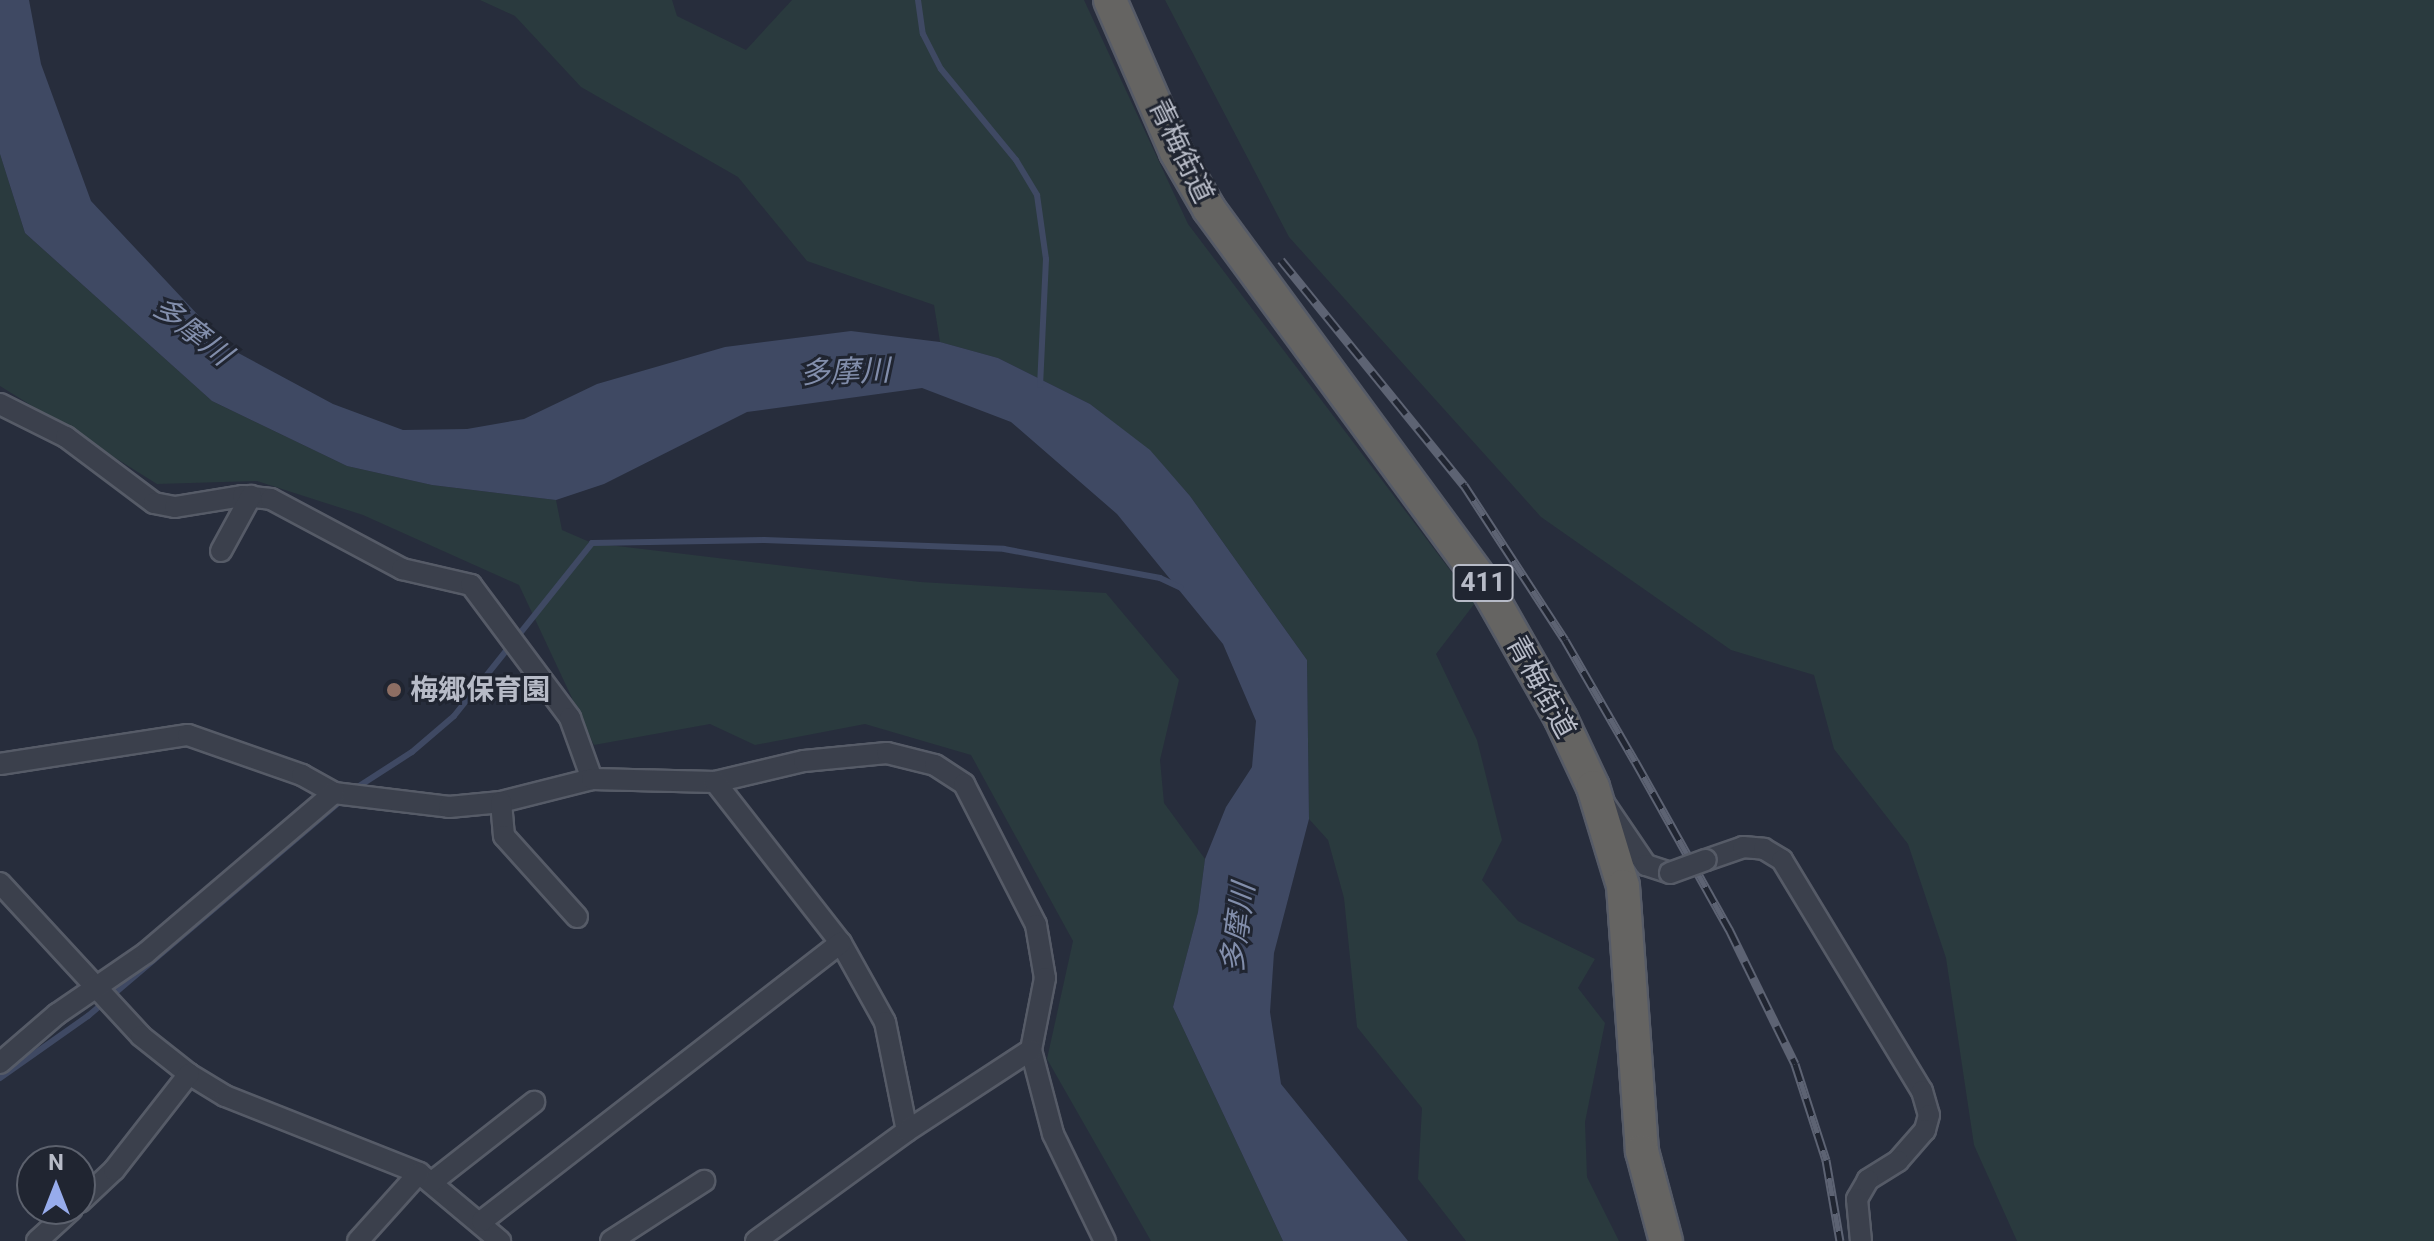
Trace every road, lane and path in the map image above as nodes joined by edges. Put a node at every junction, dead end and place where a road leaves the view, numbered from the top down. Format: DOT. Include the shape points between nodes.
graph roads {
  1 [pos="1110,0"];
  2 [pos="0,404"];
  3 [pos="251,496"];
  4 [pos="221,551"];
  5 [pos="0,764"];
  6 [pos="592,779"];
  7 [pos="715,782"];
  8 [pos="1593,787"];
  9 [pos="334,793"];
  10 [pos="501,802"];
  11 [pos="0,883"];
  12 [pos="577,917"];
  13 [pos="841,943"];
  14 [pos="95,987"];
  15 [pos="1031,1050"];
  16 [pos="0,1063"];
  17 [pos="189,1074"];
  18 [pos="534,1102"];
  19 [pos="907,1131"];
  20 [pos="426,1177"];
  21 [pos="704,1181"];
  22 [pos="96,1187"];
  23 [pos="482,1221"];
  24 [pos="358,1241"];
  25 [pos="500,1241"];
  26 [pos="611,1241"];
  27 [pos="756,1241"];
  28 [pos="1105,1241"];
  29 [pos="1666,1241"];
  30 [pos="1861,1241"];
  1 -- 8 [label="highway, 青梅街道 / 411" via="1176,152 1209,209 1485,585"];
  2 -- 3 [label="street" via="66,437 154,503 175,507"];
  3 -- 4 [label="street"];
  3 -- 6 [label="street" via="271,499 402,569 471,585 570,718"];
  5 -- 9 [label="street" via="188,735 302,775"];
  6 -- 7 [label="street"];
  6 -- 10 [label="street"];
  7 -- 13 [label="street"];
  7 -- 15 [label="street" via="804,761 887,753 935,765 964,784 1036,925 1045,978"];
  8 -- 29 [label="highway, 青梅街道 / 411" via="1623,886 1642,1151"];
  8 -- 30 [label="street, bridge" via="1646,865 1670,873 1743,847 1764,849 1782,860 1926,1099 1929,1115 1922,1135 1898,1161 1868,1180 1857,1199"];
  9 -- 10 [label="street" via="449,807"];
  9 -- 14 [label="street" via="178,927"];
  10 -- 12 [label="street" via="504,836"];
  11 -- 14 [label="street"];
  13 -- 19 [label="street" via="885,1022"];
  13 -- 23 [label="street"];
  14 -- 16 [label="street"];
  14 -- 17 [label="street" via="141,1036"];
  15 -- 19 [label="street"];
  15 -- 28 [label="street" via="1053,1134"];
  17 -- 20 [label="street" via="225,1096"];
  17 -- 22 [label="street"];
  18 -- 20 [label="street"];
  19 -- 27 [label="street"];
  20 -- 23 [label="street"];
  20 -- 24 [label="street"];
  21 -- 26 [label="street"];
  23 -- 25 [label="street"];
}
